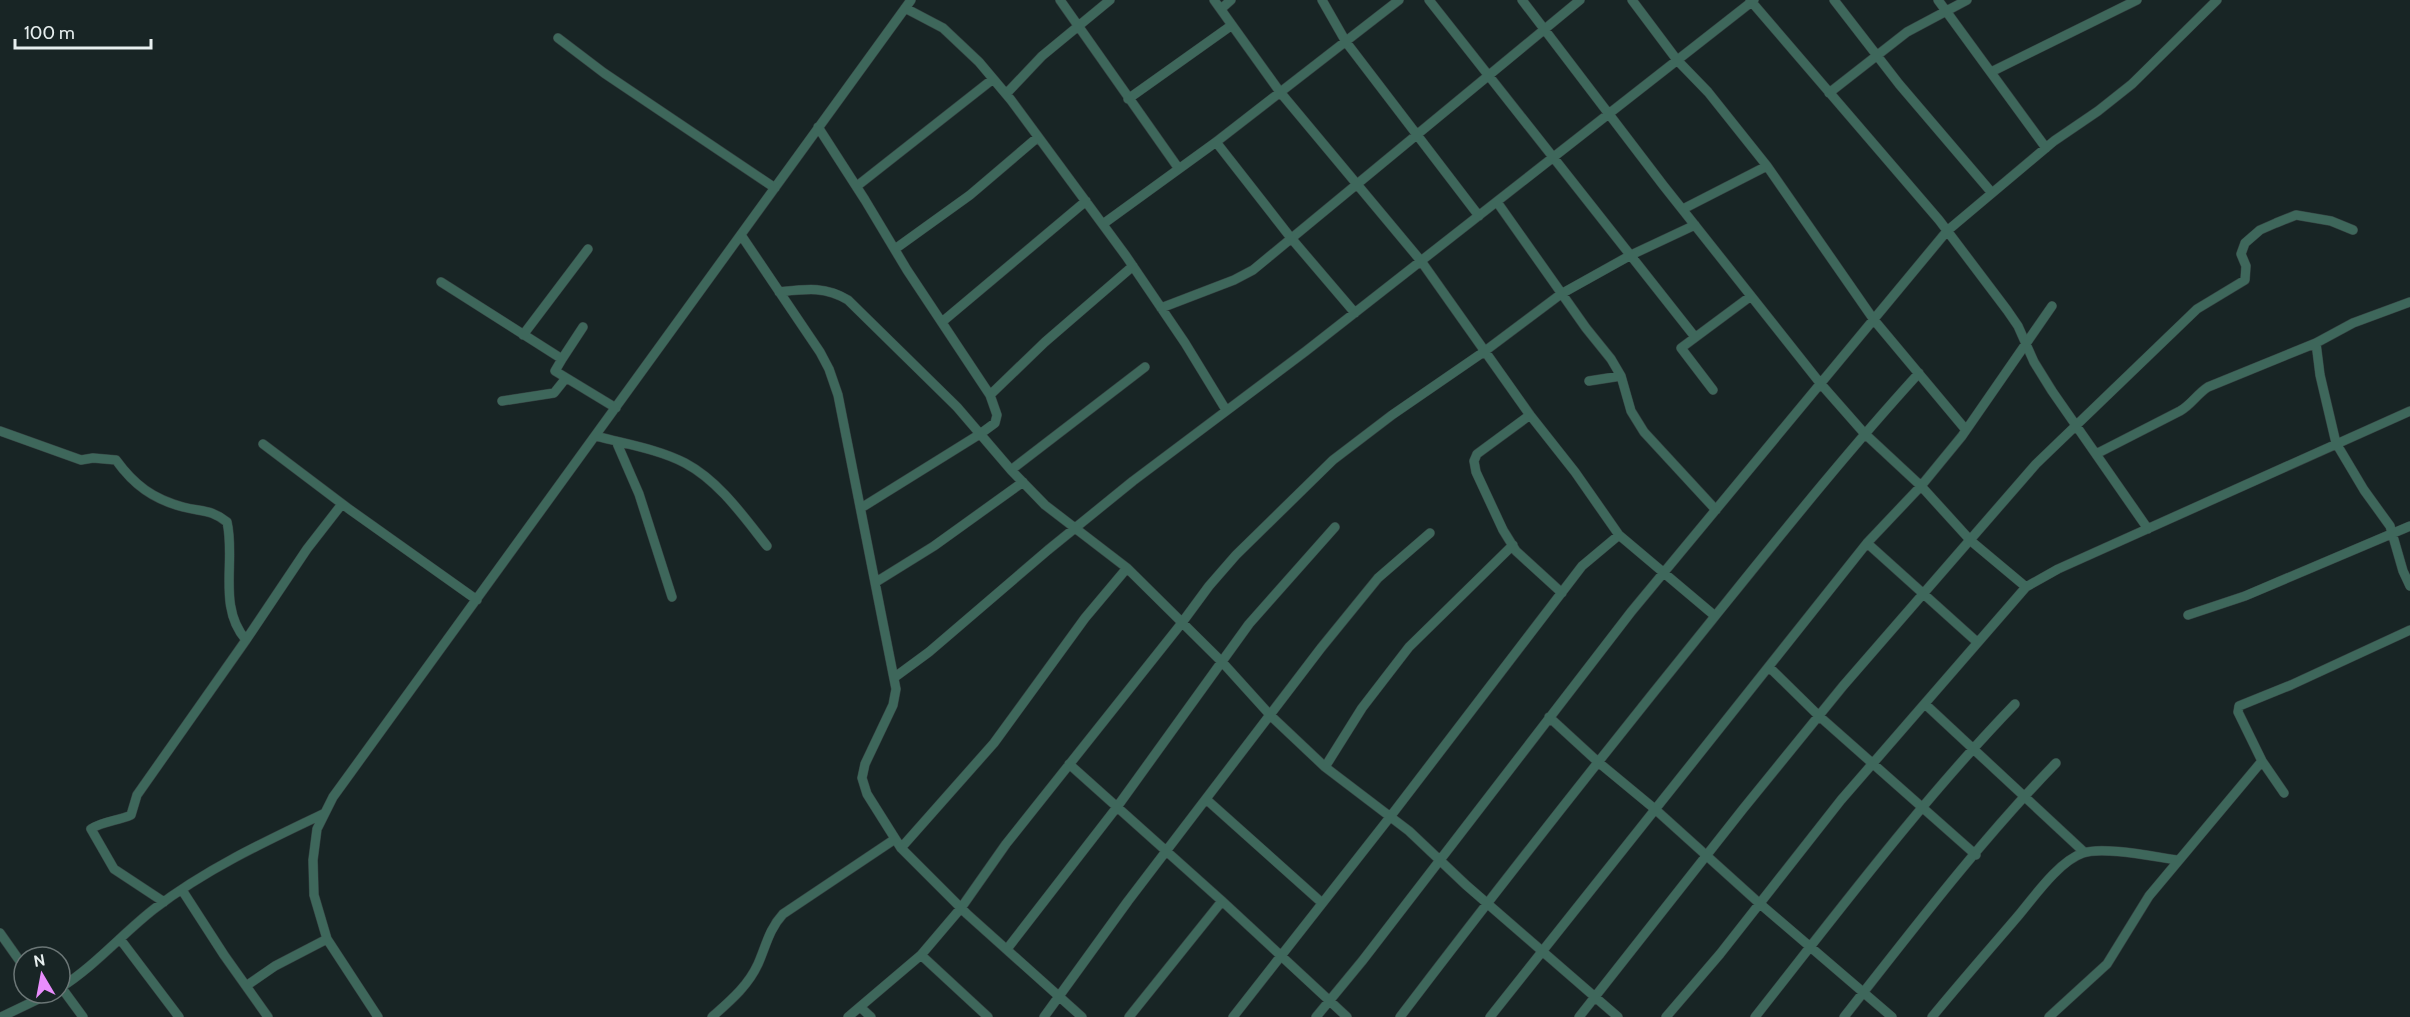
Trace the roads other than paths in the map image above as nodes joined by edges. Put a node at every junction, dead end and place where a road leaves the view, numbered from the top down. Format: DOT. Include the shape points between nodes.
graph roads {
  1 [pos="1060,0"];
  2 [pos="1110,0"];
  3 [pos="1215,0"];
  4 [pos="1231,0"];
  5 [pos="1322,0"];
  6 [pos="1399,0"];
  7 [pos="1429,0"];
  8 [pos="1522,0"];
  9 [pos="1580,0"];
  10 [pos="1632,0"];
  11 [pos="1834,0"];
  12 [pos="1938,0"];
  13 [pos="1967,0"];
  14 [pos="2137,0"];
  15 [pos="2217,0"];
  16 [pos="1752,1"];
  17 [pos="908,4"];
  18 [pos="1221,9"];
  19 [pos="1946,10"];
  20 [pos="1232,25"];
  21 [pos="1077,27"];
  22 [pos="1544,29"];
  23 [pos="558,38"];
  24 [pos="1346,42"];
  25 [pos="1876,55"];
  26 [pos="1677,60"];
  27 [pos="1991,72"];
  28 [pos="1489,74"];
  29 [pos="993,79"];
  30 [pos="1280,92"];
  31 [pos="1829,93"];
  32 [pos="1006,94"];
  33 [pos="1128,99"];
  34 [pos="1608,113"];
  35 [pos="818,128"];
  36 [pos="1417,134"];
  37 [pos="1038,137"];
  38 [pos="1216,142"];
  39 [pos="2046,148"];
  40 [pos="1553,157"];
  41 [pos="1767,166"];
  42 [pos="1179,169"];
  43 [pos="1357,184"];
  44 [pos="857,186"];
  45 [pos="775,188"];
  46 [pos="1992,193"];
  47 [pos="1086,201"];
  48 [pos="1497,202"];
  49 [pos="1683,209"];
  50 [pos="1479,216"];
  51 [pos="1103,224"];
  52 [pos="1695,225"];
  53 [pos="2353,230"];
  54 [pos="1947,231"];
  55 [pos="741,235"];
  56 [pos="1291,238"];
  57 [pos="588,249"];
  58 [pos="895,249"];
  59 [pos="1631,255"];
  60 [pos="1421,261"];
  61 [pos="1133,266"];
  62 [pos="441,282"];
  63 [pos="779,292"];
  64 [pos="1562,294"];
  65 [pos="1751,296"];
  66 [pos="2410,302"];
  67 [pos="2052,306"];
  68 [pos="1161,308"];
  69 [pos="1354,313"];
  70 [pos="1874,320"];
  71 [pos="942,322"];
  72 [pos="583,327"];
  73 [pos="523,335"];
  74 [pos="1695,337"];
  75 [pos="2026,342"];
  76 [pos="2316,343"];
  77 [pos="1485,351"];
  78 [pos="562,359"];
  79 [pos="1145,367"];
  80 [pos="1918,373"];
  81 [pos="1621,376"];
  82 [pos="566,378"];
  83 [pos="1588,381"];
  84 [pos="1820,383"];
  85 [pos="1713,390"];
  86 [pos="990,395"];
  87 [pos="502,401"];
  88 [pos="616,408"];
  89 [pos="1226,410"];
  90 [pos="2410,411"];
  91 [pos="1530,415"];
  92 [pos="2076,425"];
  93 [pos="1966,430"];
  94 [pos="0,431"];
  95 [pos="1864,433"];
  96 [pos="980,434"];
  97 [pos="596,436"];
  98 [pos="616,441"];
  99 [pos="2336,443"];
  100 [pos="262,444"];
  101 [pos="2096,454"];
  102 [pos="1011,470"];
  103 [pos="1023,482"];
  104 [pos="1921,486"];
  105 [pos="342,504"];
  106 [pos="861,508"];
  107 [pos="1716,510"];
  108 [pos="2410,526"];
  109 [pos="1335,527"];
  110 [pos="1076,528"];
  111 [pos="2148,529"];
  112 [pos="1430,533"];
  113 [pos="2392,534"];
  114 [pos="1619,535"];
  115 [pos="1971,541"];
  116 [pos="1867,543"];
  117 [pos="1513,545"];
  118 [pos="767,546"];
  119 [pos="1127,568"];
  120 [pos="1663,573"];
  121 [pos="876,582"];
  122 [pos="2410,586"];
  123 [pos="2026,587"];
  124 [pos="1562,593"];
  125 [pos="1924,595"];
  126 [pos="672,597"];
  127 [pos="477,600"];
  128 [pos="2188,615"];
  129 [pos="1715,616"];
  130 [pos="1181,624"];
  131 [pos="2410,630"];
  132 [pos="246,640"];
  133 [pos="1977,642"];
  134 [pos="1223,663"];
  135 [pos="1769,667"];
  136 [pos="895,677"];
  137 [pos="1926,704"];
  138 [pos="2015,704"];
  139 [pos="1271,716"];
  140 [pos="1819,716"];
  141 [pos="1549,717"];
  142 [pos="1974,747"];
  143 [pos="2262,761"];
  144 [pos="1598,762"];
  145 [pos="1873,763"];
  146 [pos="2056,763"];
  147 [pos="1069,764"];
  148 [pos="1325,767"];
  149 [pos="2284,793"];
  150 [pos="2025,795"];
  151 [pos="1207,800"];
  152 [pos="1117,807"];
  153 [pos="1923,809"];
  154 [pos="1656,810"];
  155 [pos="325,813"];
  156 [pos="1390,817"];
  157 [pos="896,839"];
  158 [pos="901,848"];
  159 [pos="1167,851"];
  160 [pos="2084,852"];
  161 [pos="1976,855"];
  162 [pos="1706,856"];
  163 [pos="1440,860"];
  164 [pos="2178,860"];
  165 [pos="182,890"];
  166 [pos="1222,901"];
  167 [pos="164,902"];
  168 [pos="1321,902"];
  169 [pos="1487,903"];
  170 [pos="1759,903"];
  171 [pos="961,908"];
  172 [pos="0,933"];
  173 [pos="120,939"];
  174 [pos="327,939"];
  175 [pos="1810,947"];
  176 [pos="1007,949"];
  177 [pos="12,950"];
  178 [pos="1543,951"];
  179 [pos="921,955"];
  180 [pos="1280,956"];
  181 [pos="72,980"];
  182 [pos="246,986"];
  183 [pos="1864,992"];
  184 [pos="1059,996"];
  185 [pos="1595,997"];
  186 [pos="1329,1001"];
  187 [pos="72,1002"];
  188 [pos="25,1005"];
  189 [pos="860,1006"];
  190 [pos="374,1016"];
  191 [pos="1,1017"];
  192 [pos="83,1017"];
  193 [pos="179,1017"];
  194 [pos="268,1017"];
  195 [pos="712,1017"];
  196 [pos="848,1017"];
  197 [pos="871,1017"];
  198 [pos="988,1017"];
  199 [pos="1044,1017"];
  200 [pos="1082,1017"];
  201 [pos="1129,1017"];
  202 [pos="1233,1017"];
  203 [pos="1316,1017"];
  204 [pos="1347,1017"];
  205 [pos="1401,1017"];
  206 [pos="1490,1017"];
  207 [pos="1579,1017"];
  208 [pos="1618,1017"];
  209 [pos="1666,1017"];
  210 [pos="1755,1017"];
  211 [pos="1844,1017"];
  212 [pos="1892,1017"];
  213 [pos="1932,1017"];
  214 [pos="2049,1017"];
  1 -- 21 [label="street"];
  2 -- 21 [label="street"];
  3 -- 18 [label="street"];
  4 -- 18 [label="street"];
  5 -- 24 [label="street"];
  6 -- 24 [label="street"];
  7 -- 28 [label="street"];
  8 -- 22 [label="street"];
  9 -- 22 [label="street"];
  10 -- 26 [label="street"];
  11 -- 25 [label="street"];
  12 -- 19 [label="street"];
  13 -- 19 [label="street"];
  14 -- 27 [label="street"];
  15 -- 39 [label="street" via="2132,84"];
  16 -- 26 [label="street"];
  16 -- 31 [label="street"];
  17 -- 29 [label="street" via="943,28"];
  17 -- 35 [label="street"];
  18 -- 20 [label="street"];
  19 -- 25 [label="street"];
  19 -- 27 [label="street"];
  20 -- 30 [label="street"];
  20 -- 33 [label="street"];
  21 -- 32 [label="street"];
  21 -- 33 [label="street"];
  22 -- 28 [label="street"];
  22 -- 34 [label="street"];
  23 -- 45 [label="street"];
  24 -- 30 [label="street"];
  24 -- 36 [label="street"];
  25 -- 31 [label="street"];
  25 -- 46 [label="street"];
  26 -- 34 [label="street"];
  26 -- 41 [label="street"];
  27 -- 39 [label="street"];
  28 -- 36 [label="street"];
  28 -- 40 [label="street"];
  29 -- 32 [label="street"];
  29 -- 44 [label="street"];
  30 -- 38 [label="street"];
  30 -- 43 [label="street"];
  31 -- 54 [label="street"];
  32 -- 37 [label="street"];
  33 -- 42 [label="street"];
  34 -- 40 [label="street"];
  34 -- 49 [label="street"];
  35 -- 44 [label="street"];
  35 -- 45 [label="street"];
  36 -- 43 [label="street"];
  36 -- 50 [label="street"];
  37 -- 47 [label="street"];
  37 -- 58 [label="street" via="970,195"];
  38 -- 42 [label="street"];
  38 -- 56 [label="street"];
  39 -- 46 [label="street"];
  40 -- 48 [label="street"];
  40 -- 59 [label="street"];
  41 -- 49 [label="street"];
  41 -- 70 [label="street"];
  42 -- 51 [label="street"];
  43 -- 56 [label="street"];
  43 -- 60 [label="street"];
  44 -- 58 [label="street"];
  45 -- 55 [label="street"];
  46 -- 54 [label="street"];
  47 -- 51 [label="street"];
  47 -- 71 [label="street"];
  48 -- 50 [label="street"];
  48 -- 64 [label="street"];
  49 -- 52 [label="street"];
  50 -- 60 [label="street"];
  51 -- 61 [label="street"];
  52 -- 59 [label="street"];
  52 -- 65 [label="street"];
  53 -- 92 [label="street" via="2331,221 2296,215 2260,230 2245,243 2241,254 2246,266 2245,280 2197,309"];
  54 -- 70 [label="street"];
  54 -- 75 [label="street" via="2007,310"];
  55 -- 63 [label="street"];
  55 -- 88 [label="street"];
  56 -- 68 [label="street" via="1253,270"];
  56 -- 69 [label="street"];
  57 -- 73 [label="street"];
  58 -- 71 [label="street"];
  59 -- 64 [label="street"];
  59 -- 74 [label="street"];
  60 -- 69 [label="street"];
  60 -- 77 [label="street"];
  61 -- 68 [label="street"];
  61 -- 86 [label="street"];
  62 -- 73 [label="street"];
  63 -- 96 [label="street" via="834,291 848,300"];
  63 -- 106 [label="street" via="830,369"];
  64 -- 77 [label="street"];
  64 -- 81 [label="street"];
  65 -- 74 [label="street"];
  65 -- 84 [label="street"];
  66 -- 76 [label="street" via="2353,323"];
  67 -- 75 [label="street"];
  68 -- 89 [label="street"];
  69 -- 89 [label="street"];
  70 -- 80 [label="street"];
  70 -- 84 [label="street"];
  71 -- 86 [label="street"];
  72 -- 78 [label="street"];
  73 -- 78 [label="street"];
  74 -- 85 [label="street" via="1681,348"];
  75 -- 92 [label="street" via="2034,362"];
  75 -- 93 [label="street"];
  76 -- 99 [label="street"];
  76 -- 101 [label="street" via="2208,387 2187,407"];
  77 -- 91 [label="street"];
  77 -- 130 [label="street" via="1334,460 1236,555"];
  78 -- 82 [label="street" via="555,371"];
  79 -- 102 [label="street"];
  80 -- 93 [label="street"];
  80 -- 95 [label="street"];
  81 -- 83 [label="street"];
  81 -- 107 [label="street" via="1631,411 1644,432"];
  82 -- 87 [label="street" via="554,393"];
  82 -- 88 [label="street"];
  84 -- 95 [label="street"];
  84 -- 107 [label="street"];
  86 -- 96 [label="street" via="997,414 995,423"];
  88 -- 97 [label="street"];
  89 -- 110 [label="street"];
  90 -- 99 [label="street"];
  91 -- 114 [label="street"];
  91 -- 117 [label="street" via="1473,461"];
  92 -- 101 [label="street"];
  92 -- 115 [label="street" via="2036,464"];
  93 -- 104 [label="street"];
  94 -- 132 [label="street" via="81,460 116,460 131,481 163,501 207,510 227,522 231,536 227,578 231,606"];
  95 -- 104 [label="street"];
  95 -- 129 [label="street"];
  96 -- 102 [label="street"];
  96 -- 106 [label="street"];
  97 -- 98 [label="street"];
  97 -- 127 [label="street"];
  98 -- 118 [label="street" via="685,464 722,491"];
  98 -- 126 [label="street" via="639,494"];
  99 -- 111 [label="street"];
  99 -- 113 [label="street"];
  100 -- 105 [label="street"];
  101 -- 111 [label="street"];
  102 -- 103 [label="street"];
  103 -- 110 [label="street"];
  103 -- 121 [label="street"];
  104 -- 115 [label="street"];
  104 -- 116 [label="street"];
  105 -- 127 [label="street"];
  105 -- 132 [label="street"];
  106 -- 121 [label="street"];
  107 -- 120 [label="street"];
  108 -- 113 [label="street"];
  109 -- 134 [label="street" via="1249,624"];
  110 -- 119 [label="street"];
  110 -- 136 [label="street"];
  111 -- 123 [label="street"];
  112 -- 139 [label="street" via="1378,578"];
  113 -- 122 [label="street"];
  113 -- 128 [label="street" via="2245,596"];
  114 -- 120 [label="street"];
  114 -- 124 [label="street" via="1582,566"];
  115 -- 123 [label="street"];
  115 -- 125 [label="street"];
  116 -- 125 [label="street"];
  116 -- 135 [label="street"];
  117 -- 124 [label="street" via="1528,564"];
  117 -- 148 [label="street" via="1409,647 1362,708"];
  119 -- 130 [label="street"];
  119 -- 158 [label="street" via="1085,618 994,742"];
  120 -- 129 [label="street"];
  120 -- 141 [label="street"];
  121 -- 136 [label="street"];
  123 -- 133 [label="street"];
  124 -- 156 [label="street"];
  125 -- 133 [label="street"];
  125 -- 140 [label="street"];
  127 -- 155 [label="street"];
  129 -- 144 [label="street"];
  130 -- 134 [label="street"];
  130 -- 147 [label="street"];
  131 -- 143 [label="street" via="2239,706 2238,712"];
  132 -- 167 [label="street" via="136,795 130,815 91,829 114,869"];
  133 -- 137 [label="street"];
  134 -- 139 [label="street"];
  134 -- 152 [label="street"];
  135 -- 140 [label="street"];
  135 -- 154 [label="street"];
  136 -- 157 [label="street" via="893,705 862,778 867,794"];
  137 -- 142 [label="street"];
  137 -- 145 [label="street"];
  138 -- 142 [label="street"];
  139 -- 148 [label="street"];
  139 -- 151 [label="street"];
  140 -- 145 [label="street"];
  140 -- 162 [label="street"];
  141 -- 144 [label="street"];
  141 -- 163 [label="street"];
  142 -- 150 [label="street"];
  142 -- 153 [label="street"];
  143 -- 149 [label="street"];
  143 -- 164 [label="street"];
  144 -- 154 [label="street"];
  144 -- 169 [label="street"];
  145 -- 153 [label="street"];
  145 -- 170 [label="street"];
  146 -- 150 [label="street"];
  147 -- 152 [label="street"];
  147 -- 171 [label="street"];
  148 -- 156 [label="street"];
  150 -- 160 [label="street"];
  150 -- 161 [label="street"];
  151 -- 159 [label="street"];
  151 -- 168 [label="street"];
  152 -- 159 [label="street"];
  152 -- 176 [label="street"];
  153 -- 161 [label="street"];
  153 -- 175 [label="street"];
  154 -- 162 [label="street"];
  154 -- 178 [label="street"];
  155 -- 165 [label="street" via="224,862"];
  155 -- 174 [label="street" via="317,829 313,860 314,895"];
  156 -- 163 [label="street"];
  156 -- 168 [label="street"];
  157 -- 158 [label="street"];
  157 -- 195 [label="street" via="783,914 774,924 749,981"];
  158 -- 171 [label="street"];
  159 -- 166 [label="street"];
  159 -- 184 [label="street"];
  160 -- 164 [label="street"];
  160 -- 213 [label="street" via="2060,868"];
  161 -- 183 [label="street"];
  162 -- 170 [label="street"];
  162 -- 185 [label="street"];
  163 -- 169 [label="street"];
  163 -- 186 [label="street"];
  164 -- 214 [label="street" via="2149,896 2107,964"];
  165 -- 167 [label="street"];
  165 -- 182 [label="street"];
  166 -- 180 [label="street"];
  166 -- 201 [label="street"];
  167 -- 173 [label="street"];
  168 -- 180 [label="street"];
  169 -- 178 [label="street"];
  169 -- 205 [label="street"];
  170 -- 175 [label="street"];
  170 -- 209 [label="street"];
  171 -- 176 [label="street"];
  171 -- 179 [label="street"];
  172 -- 177 [label="street"];
  173 -- 181 [label="street"];
  173 -- 193 [label="street"];
  174 -- 182 [label="street"];
  174 -- 190 [label="street"];
  175 -- 183 [label="street"];
  175 -- 210 [label="street"];
  176 -- 184 [label="street"];
  178 -- 185 [label="street"];
  178 -- 206 [label="street"];
  179 -- 189 [label="street"];
  179 -- 198 [label="street"];
  180 -- 186 [label="street"];
  180 -- 202 [label="street"];
  182 -- 194 [label="street"];
  183 -- 211 [label="street"];
  183 -- 212 [label="street"];
  184 -- 199 [label="street"];
  184 -- 200 [label="street"];
  185 -- 207 [label="street"];
  185 -- 208 [label="street"];
  186 -- 203 [label="street"];
  186 -- 204 [label="street"];
  187 -- 192 [label="street"];
  188 -- 191 [label="street"];
  189 -- 196 [label="street"];
  189 -- 197 [label="street"];
}
